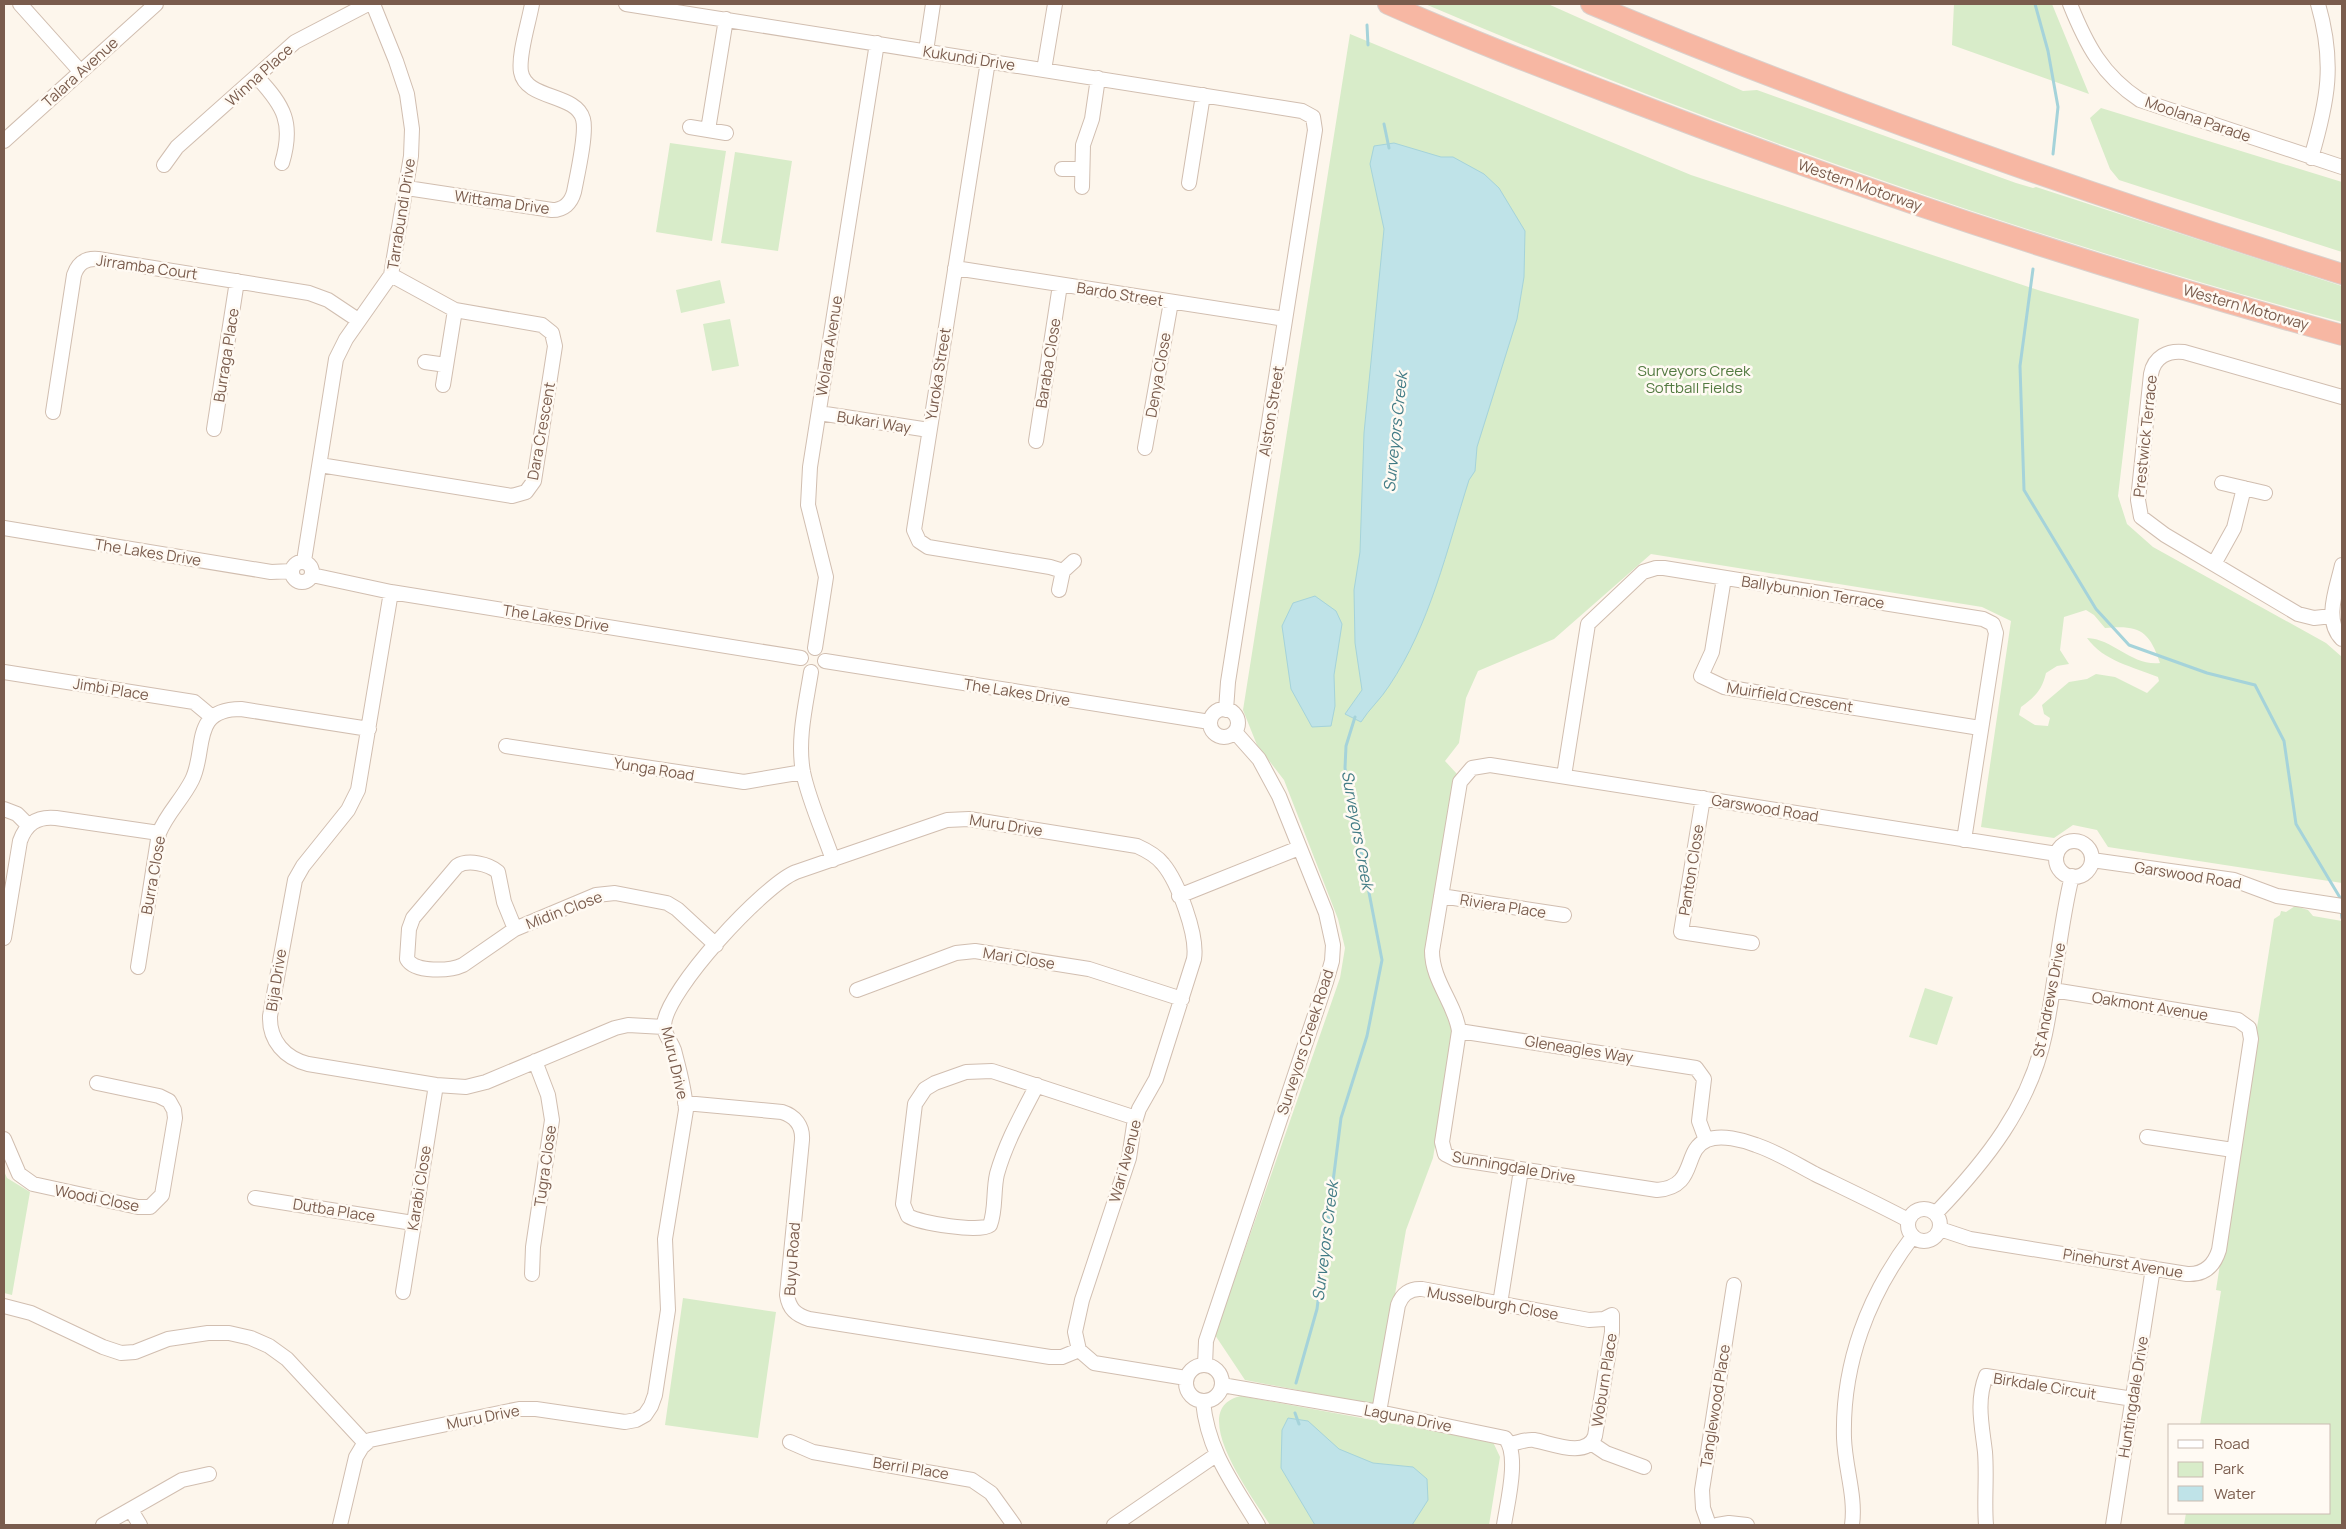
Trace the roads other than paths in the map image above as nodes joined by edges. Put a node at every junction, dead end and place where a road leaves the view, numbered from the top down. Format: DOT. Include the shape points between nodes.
graph roads {
  1 [pos="20,4"];
  2 [pos="156,4"];
  3 [pos="368,4"];
  4 [pos="373,4"];
  5 [pos="532,4"];
  6 [pos="626,4"];
  7 [pos="933,4"];
  8 [pos="1055,4"];
  9 [pos="1388,4"];
  10 [pos="1591,4"];
  11 [pos="2070,4"];
  12 [pos="2318,4"];
  13 [pos="726,19"];
  14 [pos="878,43"];
  15 [pos="926,51"];
  16 [pos="988,61"];
  17 [pos="1044,70"];
  18 [pos="80,71"];
  19 [pos="257,77"];
  20 [pos="1098,78"];
  21 [pos="1202,95"];
  22 [pos="1311,114"];
  23 [pos="690,127"];
  24 [pos="708,130"];
  25 [pos="726,133"];
  26 [pos="4,141"];
  27 [pos="2311,158"];
  28 [pos="282,162"];
  29 [pos="164,165"];
  30 [pos="2342,167"];
  31 [pos="1062,169"];
  32 [pos="1081,169"];
  33 [pos="1189,183"];
  34 [pos="1082,187"];
  35 [pos="407,188"];
  36 [pos="955,268"];
  37 [pos="2342,274"];
  38 [pos="391,275"];
  39 [pos="237,281"];
  40 [pos="1060,285"];
  41 [pos="1171,302"];
  42 [pos="455,310"];
  43 [pos="1285,319"];
  44 [pos="358,320"];
  45 [pos="2342,335"];
  46 [pos="425,362"];
  47 [pos="446,365"];
  48 [pos="443,385"];
  49 [pos="2342,397"];
  50 [pos="53,412"];
  51 [pos="819,413"];
  52 [pos="214,429"];
  53 [pos="929,430"];
  54 [pos="1036,441"];
  55 [pos="1145,448"];
  56 [pos="320,465"];
  57 [pos="2222,483"];
  58 [pos="2244,488"];
  59 [pos="2265,493"];
  60 [pos="4,528"];
  61 [pos="304,561"];
  62 [pos="1074,561"];
  63 [pos="2214,564"];
  64 [pos="2342,564"];
  65 [pos="292,571"];
  66 [pos="1063,572"];
  67 [pos="312,575"];
  68 [pos="1724,578"];
  69 [pos="1059,590"];
  70 [pos="391,592"];
  71 [pos="2332,616"];
  72 [pos="2342,639"];
  73 [pos="815,648"];
  74 [pos="801,658"];
  75 [pos="825,661"];
  76 [pos="4,672"];
  77 [pos="811,672"];
  78 [pos="1226,710"];
  79 [pos="212,717"];
  80 [pos="1210,722"];
  81 [pos="1980,728"];
  82 [pos="369,729"];
  83 [pos="1235,732"];
  84 [pos="506,746"];
  85 [pos="1472,768"];
  86 [pos="803,772"];
  87 [pos="1564,776"];
  88 [pos="1703,798"];
  89 [pos="4,809"];
  90 [pos="28,825"];
  91 [pos="159,834"];
  92 [pos="1964,840"];
  93 [pos="1299,848"];
  94 [pos="2057,854"];
  95 [pos="833,860"];
  96 [pos="2092,860"];
  97 [pos="2072,876"];
  98 [pos="1179,896"];
  99 [pos="1441,896"];
  100 [pos="2342,906"];
  101 [pos="1564,915"];
  102 [pos="515,929"];
  103 [pos="4,938"];
  104 [pos="1752,943"];
  105 [pos="716,945"];
  106 [pos="138,967"];
  107 [pos="857,990"];
  108 [pos="2053,990"];
  109 [pos="1182,999"];
  110 [pos="2247,1025"];
  111 [pos="664,1027"];
  112 [pos="1459,1032"];
  113 [pos="535,1061"];
  114 [pos="97,1083"];
  115 [pos="436,1085"];
  116 [pos="1038,1085"];
  117 [pos="685,1103"];
  118 [pos="1136,1118"];
  119 [pos="2147,1137"];
  120 [pos="4,1139"];
  121 [pos="1706,1140"];
  122 [pos="2233,1150"];
  123 [pos="1521,1170"];
  124 [pos="255,1198"];
  125 [pos="1936,1213"];
  126 [pos="1908,1220"];
  127 [pos="413,1223"];
  128 [pos="1940,1229"];
  129 [pos="1912,1236"];
  130 [pos="2153,1268"];
  131 [pos="532,1274"];
  132 [pos="1734,1285"];
  133 [pos="403,1292"];
  134 [pos="1500,1304"];
  135 [pos="4,1306"];
  136 [pos="1612,1315"];
  137 [pos="1079,1350"];
  138 [pos="1205,1365"];
  139 [pos="1186,1378"];
  140 [pos="1222,1385"];
  141 [pos="2133,1399"];
  142 [pos="1203,1402"];
  143 [pos="1379,1412"];
  144 [pos="790,1442"];
  145 [pos="365,1443"];
  146 [pos="1510,1444"];
  147 [pos="1591,1444"];
  148 [pos="1216,1456"];
  149 [pos="1644,1467"];
  150 [pos="209,1474"];
  151 [pos="131,1510"];
  152 [pos="104,1525"];
  153 [pos="140,1525"];
  154 [pos="340,1525"];
  155 [pos="1014,1525"];
  156 [pos="1114,1525"];
  157 [pos="1258,1525"];
  158 [pos="1504,1525"];
  159 [pos="1709,1525"];
  160 [pos="1717,1525"];
  161 [pos="1747,1525"];
  162 [pos="1852,1525"];
  163 [pos="1986,1525"];
  164 [pos="2113,1525"];
  1 -- 18 [label="street"];
  2 -- 18 [label="street, Talara Avenue"];
  3 -- 19 [label="street, Winna Place" via="301,38"];
  4 -- 35 [label="street, Tarrabundi Drive" via="409,104 412,139"];
  5 -- 35 [label="street, Wittama Drive" via="521,64 522,76 533,87 578,110 584,122 570,202 563,208 552,210"];
  6 -- 13 [label="street, Kukundi Drive"];
  7 -- 15 [label="street"];
  8 -- 17 [label="street"];
  9 -- 45 [label="highway, Western Motorway" via="1644,106 1863,186 2076,256"];
  10 -- 37 [label="highway" via="1929,136"];
  11 -- 27 [label="street, Moolana Parade" via="2085,41 2096,58 2140,100"];
  12 -- 27 [label="street" via="2326,41 2328,78 2324,111"];
  13 -- 14 [label="street, Kukundi Drive"];
  13 -- 24 [label="street"];
  14 -- 15 [label="street, Kukundi Drive"];
  14 -- 51 [label="street, Wolara Avenue"];
  15 -- 16 [label="street, Kukundi Drive"];
  16 -- 17 [label="street, Kukundi Drive"];
  16 -- 36 [label="street, Yuroka Street"];
  17 -- 20 [label="street, Kukundi Drive"];
  18 -- 26 [label="street, Talara Avenue"];
  19 -- 28 [label="street" via="273,95 287,127 288,144"];
  19 -- 29 [label="street, Winna Place" via="177,147"];
  20 -- 21 [label="street, Kukundi Drive"];
  20 -- 32 [label="street"];
  21 -- 22 [label="street, Kukundi Drive"];
  21 -- 33 [label="street"];
  22 -- 43 [label="street, Alston Street" via="1315,130"];
  23 -- 24 [label="street"];
  24 -- 25 [label="street"];
  27 -- 30 [label="street, Moolana Parade"];
  31 -- 32 [label="street"];
  32 -- 34 [label="street"];
  35 -- 38 [label="street, Tarrabundi Drive"];
  36 -- 40 [label="street, Bardo Street"];
  36 -- 53 [label="street, Yuroka Street"];
  38 -- 42 [label="street, Dara Crescent"];
  38 -- 44 [label="street, Tarrabundi Drive"];
  39 -- 44 [label="street, Jirramba Court" via="315,294"];
  39 -- 50 [label="street, Jirramba Court" via="98,259 83,261 74,275"];
  39 -- 52 [label="street, Burraga Place"];
  40 -- 41 [label="street, Bardo Street"];
  40 -- 54 [label="street, Baraba Close"];
  41 -- 43 [label="street, Bardo Street"];
  41 -- 55 [label="street, Denya Close"];
  42 -- 47 [label="street"];
  42 -- 56 [label="street, Dara Crescent" via="542,325 552,333 555,346 534,481 529,490 520,496 512,496"];
  43 -- 78 [label="street, Alston Street"];
  44 -- 56 [label="street, Tarrabundi Drive" via="336,359"];
  46 -- 47 [label="street"];
  47 -- 48 [label="street"];
  49 -- 63 [label="street, Prestwick Terrace" via="2184,352 2169,353 2157,360 2151,374 2138,510 2144,521"];
  51 -- 53 [label="street, Bukari Way"];
  51 -- 73 [label="street, Wolara Avenue" via="808,496 826,577"];
  53 -- 66 [label="street, Yuroka Street" via="914,526 919,541 928,547 1050,567"];
  56 -- 61 [label="street, Tarrabundi Drive"];
  57 -- 58 [label="street"];
  58 -- 59 [label="street"];
  58 -- 63 [label="street" via="2234,528"];
  60 -- 65 [label="street, The Lakes Drive" via="271,572"];
  61 -- 65 [label="street" via="296,564"];
  61 -- 67 [label="street" via="311,566"];
  62 -- 66 [label="street"];
  63 -- 71 [label="street, Prestwick Terrace" via="2303,616"];
  64 -- 71 [label="street"];
  65 -- 67 [label="street" via="294,577 302,582"];
  66 -- 69 [label="street"];
  67 -- 70 [label="street, The Lakes Drive"];
  68 -- 81 [label="street, Ballybunnion Terrace" via="1990,622 1996,633"];
  68 -- 81 [label="street, Muirfield Crescent" via="1712,652 1701,676 1724,687"];
  68 -- 87 [label="street, Ballybunnion Terrace" via="1652,569 1638,576 1591,619 1584,636"];
  70 -- 74 [label="street, The Lakes Drive"];
  70 -- 82 [label="street, Bija Drive"];
  71 -- 72 [label="street" via="2335,631"];
  73 -- 74 [label="street" via="805,651"];
  73 -- 75 [label="street" via="822,651"];
  74 -- 77 [label="street" via="804,668"];
  75 -- 77 [label="street" via="819,670"];
  75 -- 80 [label="street, The Lakes Drive"];
  76 -- 79 [label="street, Jimbi Place" via="194,702"];
  77 -- 86 [label="street" via="802,737"];
  78 -- 80 [label="street" via="1214,714"];
  78 -- 83 [label="street" via="1236,716"];
  79 -- 82 [label="street" via="224,711 241,709"];
  79 -- 91 [label="street, Burra Close" via="202,734 194,776 168,813"];
  80 -- 83 [label="street" via="1212,730 1219,736 1228,737"];
  81 -- 92 [label="street, Ballybunnion Terrace"];
  82 -- 115 [label="street, Bija Drive" via="354,800 303,866 292,887 271,1025 278,1045 301,1062"];
  83 -- 93 [label="street, Surveyors Creek Road" via="1259,759 1279,796"];
  84 -- 86 [label="street, Yunga Road" via="744,782"];
  85 -- 87 [label="street, Garswood Road" via="1490,765"];
  85 -- 99 [label="street, Sunningdale Drive" via="1458,786"];
  86 -- 95 [label="street"];
  87 -- 88 [label="street, Garswood Road"];
  88 -- 92 [label="street, Garswood Road"];
  88 -- 104 [label="street, Panton Close" via="1681,932"];
  89 -- 90 [label="street" via="17,814"];
  90 -- 91 [label="street" via="52,817"];
  90 -- 103 [label="street" via="18,846"];
  91 -- 106 [label="street, Burra Close"];
  92 -- 94 [label="street, Garswood Road"];
  93 -- 98 [label="street"];
  93 -- 138 [label="street, Surveyors Creek Road" via="1330,927 1332,961 1206,1341"];
  94 -- 96 [label="street" via="2064,844 2076,841 2087,846"];
  94 -- 97 [label="street" via="2061,871"];
  95 -- 98 [label="street, Muru Drive" via="935,824 969,819 1137,846 1163,864"];
  95 -- 105 [label="street, Muru Drive" via="779,881"];
  96 -- 97 [label="street" via="2084,874"];
  96 -- 100 [label="street, Garswood Road" via="2234,880 2277,896"];
  97 -- 108 [label="street, St Andrews Drive"];
  98 -- 109 [label="street, Wari Avenue" via="1196,950"];
  99 -- 101 [label="street, Riviera Place"];
  99 -- 112 [label="street, Sunningdale Drive" via="1433,962"];
  102 -- 102 [label="street, Midin Close" via="453,969 418,967 407,959 411,922 457,866 464,862 489,866 498,872 504,902"];
  102 -- 105 [label="street, Midin Close" via="596,895 615,893 667,903"];
  105 -- 111 [label="street, Muru Drive" via="688,977 667,1014"];
  107 -- 109 [label="street, Mari Close" via="956,953 975,951 1089,969"];
  108 -- 110 [label="street, Oakmont Avenue" via="2238,1020"];
  108 -- 125 [label="street, St Andrews Drive" via="2038,1060 2017,1109 1983,1161"];
  109 -- 118 [label="street, Wari Avenue" via="1156,1079"];
  110 -- 122 [label="street, Pinehurst Avenue" via="2251,1039"];
  111 -- 113 [label="street, Bija Drive" via="621,1026"];
  111 -- 117 [label="street, Muru Drive" via="674,1050"];
  112 -- 121 [label="street, Gleneagles Way" via="1700,1067 1704,1079 1700,1121"];
  112 -- 123 [label="street, Sunningdale Drive" via="1443,1152 1455,1159"];
  113 -- 115 [label="street, Bija Drive" via="473,1086"];
  113 -- 131 [label="street, Tugra Close" via="548,1095 552,1120"];
  114 -- 120 [label="street, Woodi Close" via="159,1096 172,1105 175,1118 165,1181 162,1195 155,1204 138,1207 33,1184 19,1174"];
  115 -- 127 [label="street, Karabi Close"];
  116 -- 116 [label="street" via="999,1072 978,1070 935,1083 925,1090 913,1110 903,1204 908,1216 974,1229 990,1225 1004,1153"];
  116 -- 118 [label="street"];
  117 -- 137 [label="street, Buyu Road" via="782,1112 800,1125 803,1136 787,1295 791,1308 799,1316 1050,1357 1062,1357"];
  117 -- 145 [label="street, Muru Drive" via="664,1245 667,1320 655,1395 645,1415 620,1422 524,1409"];
  118 -- 137 [label="street, Wari Avenue" via="1129,1158 1078,1313 1075,1332"];
  119 -- 122 [label="street"];
  121 -- 123 [label="street, Sunningdale Drive" via="1696,1149 1684,1176 1673,1186 1661,1190"];
  121 -- 126 [label="street" via="1719,1137 1757,1145"];
  122 -- 130 [label="street, Pinehurst Avenue" via="2219,1250 2214,1263 2202,1272 2192,1274"];
  123 -- 134 [label="street"];
  124 -- 127 [label="street, Dutba Place"];
  125 -- 126 [label="street" via="1927,1208 1918,1209"];
  125 -- 128 [label="street"];
  126 -- 129 [label="street"];
  127 -- 133 [label="street, Karabi Close"];
  128 -- 129 [label="street" via="1935,1237 1926,1241"];
  128 -- 130 [label="street, Pinehurst Avenue" via="1970,1239"];
  129 -- 162 [label="street" via="1874,1297 1863,1322 1851,1366 1844,1438 1846,1469 1854,1504"];
  130 -- 141 [label="street, Huntingdale Drive"];
  132 -- 159 [label="street, Tanglewood Place" via="1702,1490 1703,1508"];
  134 -- 136 [label="street, Musselburgh Close" via="1589,1320"];
  134 -- 143 [label="street, Musselburgh Close" via="1418,1289 1404,1295 1398,1304"];
  135 -- 145 [label="street" via="31,1313 103,1347 121,1352 135,1352 168,1339 208,1333 251,1338 283,1356"];
  136 -- 147 [label="street, Woburn Place" via="1612,1332"];
  137 -- 139 [label="street" via="1090,1361 1100,1364"];
  138 -- 139 [label="street" via="1193,1368"];
  138 -- 140 [label="street" via="1216,1370"];
  139 -- 142 [label="street" via="1189,1394"];
  140 -- 142 [label="street" via="1214,1399"];
  140 -- 143 [label="street, Laguna Drive"];
  141 -- 163 [label="street, Birkdale Circuit" via="1986,1376 1980,1395"];
  141 -- 164 [label="street, Huntingdale Drive"];
  142 -- 148 [label="street" via="1205,1422"];
  143 -- 146 [label="street, Laguna Drive" via="1498,1435"];
  144 -- 155 [label="street, Berril Place" via="813,1452 972,1480 991,1493"];
  145 -- 154 [label="street" via="354,1463"];
  146 -- 147 [label="street, Woburn Place" via="1533,1440 1580,1448"];
  146 -- 158 [label="street" via="1512,1462"];
  147 -- 149 [label="street, Woburn Place"];
  148 -- 156 [label="street"];
  148 -- 157 [label="street"];
  150 -- 151 [label="street" via="182,1480"];
  151 -- 152 [label="street"];
  151 -- 153 [label="street"];
  160 -- 161 [label="street"];
}
